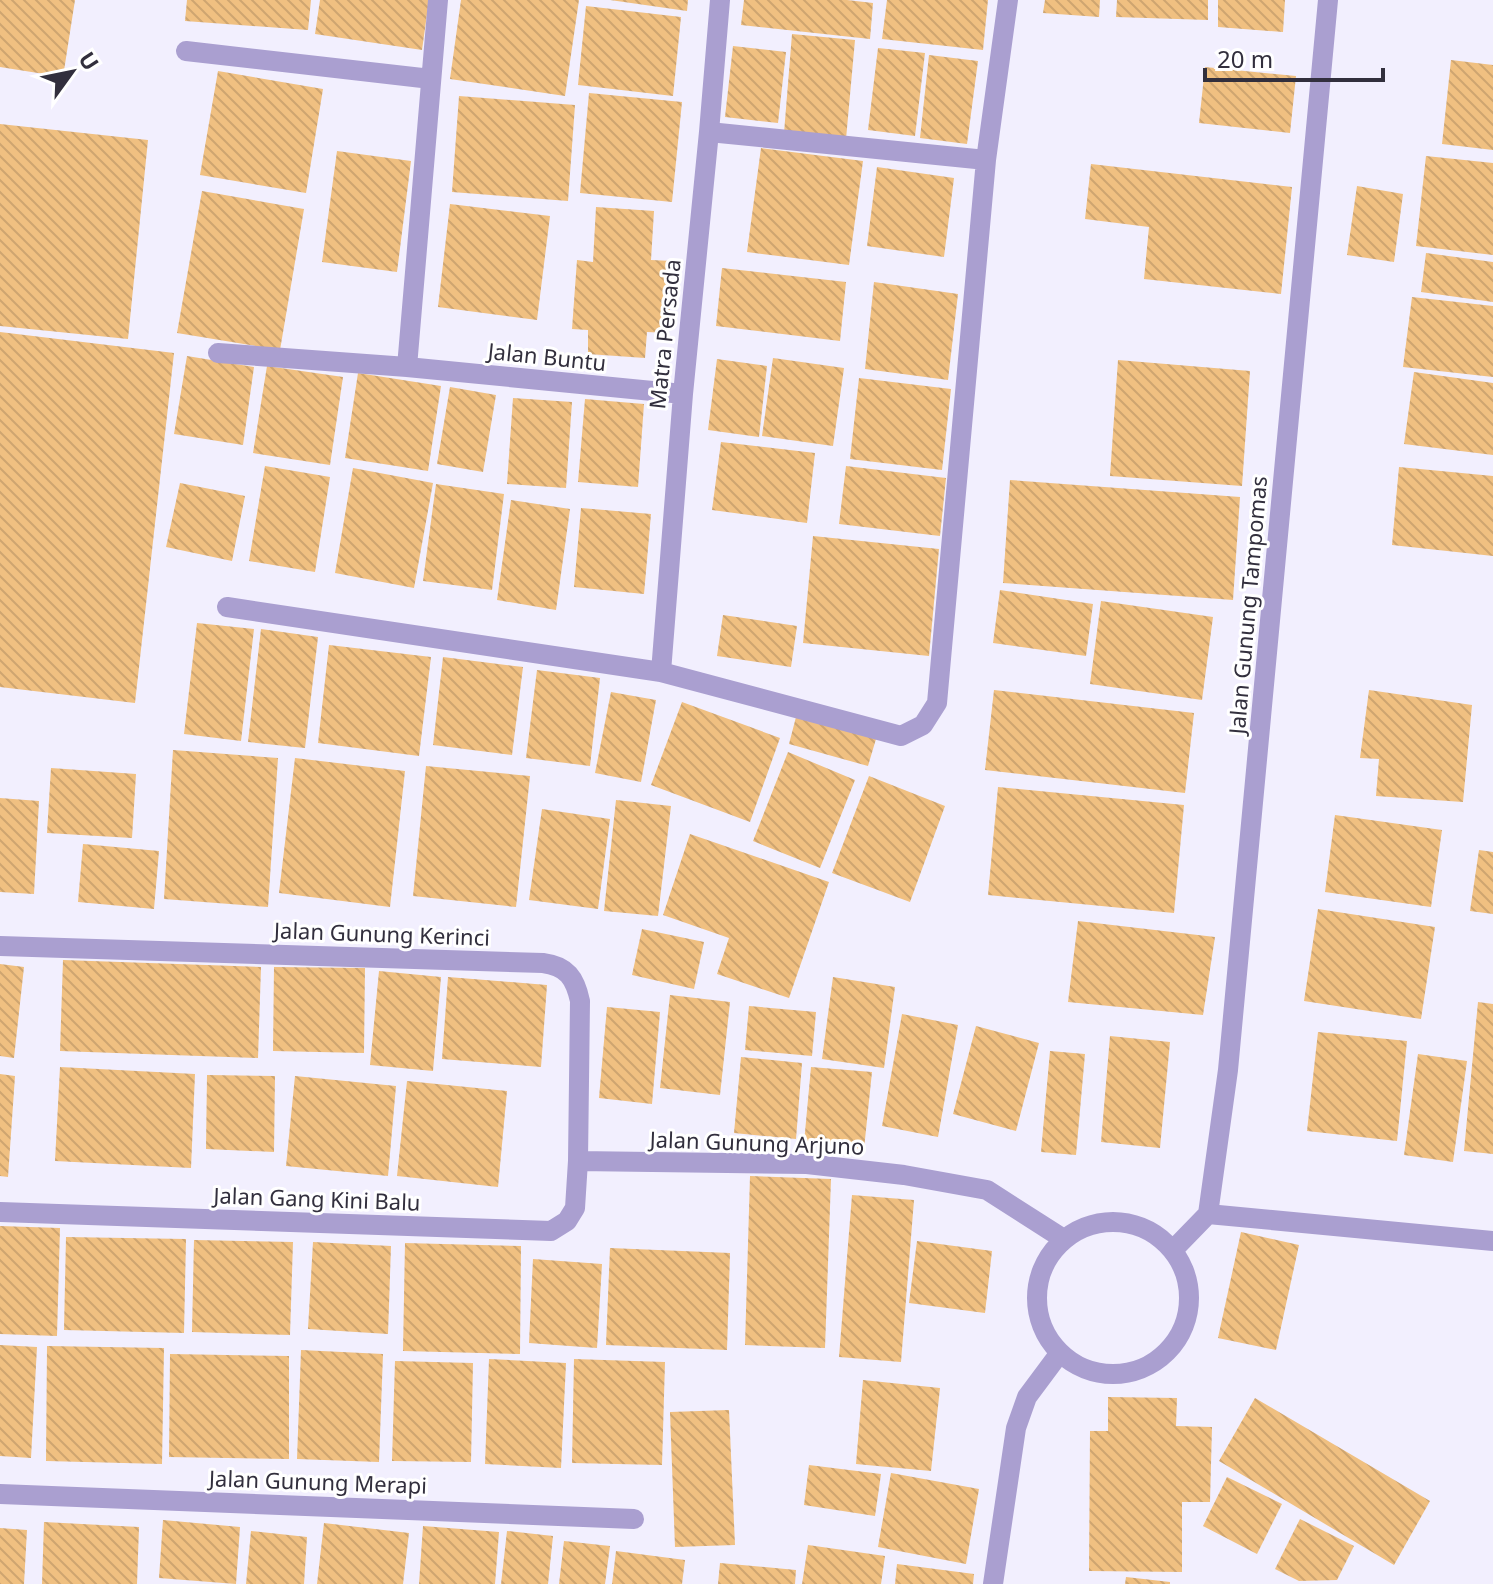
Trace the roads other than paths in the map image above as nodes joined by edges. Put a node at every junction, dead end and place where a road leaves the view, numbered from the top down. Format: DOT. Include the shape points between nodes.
graph roads {
  1 [pos="438,0"];
  2 [pos="720,0"];
  3 [pos="1008,0"];
  4 [pos="1328,0"];
  5 [pos="186,51"];
  6 [pos="431,79"];
  7 [pos="709,132"];
  8 [pos="986,160"];
  9 [pos="218,353"];
  10 [pos="407,367"];
  11 [pos="683,394"];
  12 [pos="227,607"];
  13 [pos="661,672"];
  14 [pos="0,946"];
  15 [pos="578,1161"];
  16 [pos="0,1212"];
  17 [pos="1208,1214"];
  18 [pos="1062,1238"];
  19 [pos="1493,1241"];
  20 [pos="1174,1249"];
  21 [pos="1059,1354"];
  22 [pos="0,1494"];
  23 [pos="634,1519"];
  24 [pos="993,1584"];
  1 -- 6 [label="street"];
  2 -- 7 [label="street, Matra Persada"];
  3 -- 8 [label="street"];
  4 -- 17 [label="street, Jalan Gunung Tampomas" via="1230,1054"];
  5 -- 6 [label="street"];
  6 -- 10 [label="street"];
  7 -- 8 [label="street"];
  7 -- 11 [label="street, Matra Persada"];
  8 -- 13 [label="street" via="932,715 901,736"];
  9 -- 10 [label="street, Jalan Buntu"];
  10 -- 11 [label="street, Jalan Buntu"];
  11 -- 13 [label="street, Matra Persada"];
  12 -- 13 [label="street"];
  14 -- 15 [label="street, Jalan Gunung Kerinci" via="558,965 577,986 580,1001"];
  15 -- 16 [label="street, Jalan Gang Kini Balu" via="572,1215 551,1231"];
  15 -- 18 [label="street, Jalan Gunung Arjuno" via="807,1164 904,1175 987,1190"];
  17 -- 19 [label="street"];
  17 -- 20 [label="street"];
  18 -- 20 [label="street" via="1099,1221 1113,1222 1140,1225"];
  18 -- 21 [label="street" via="1039,1274 1037,1317"];
  20 -- 21 [label="street" via="1188,1279 1189,1313 1176,1343 1152,1365 1120,1375 1087,1371"];
  21 -- 24 [label="street" via="1027,1397 1016,1428"];
  22 -- 23 [label="street, Jalan Gunung Merapi"];
}
